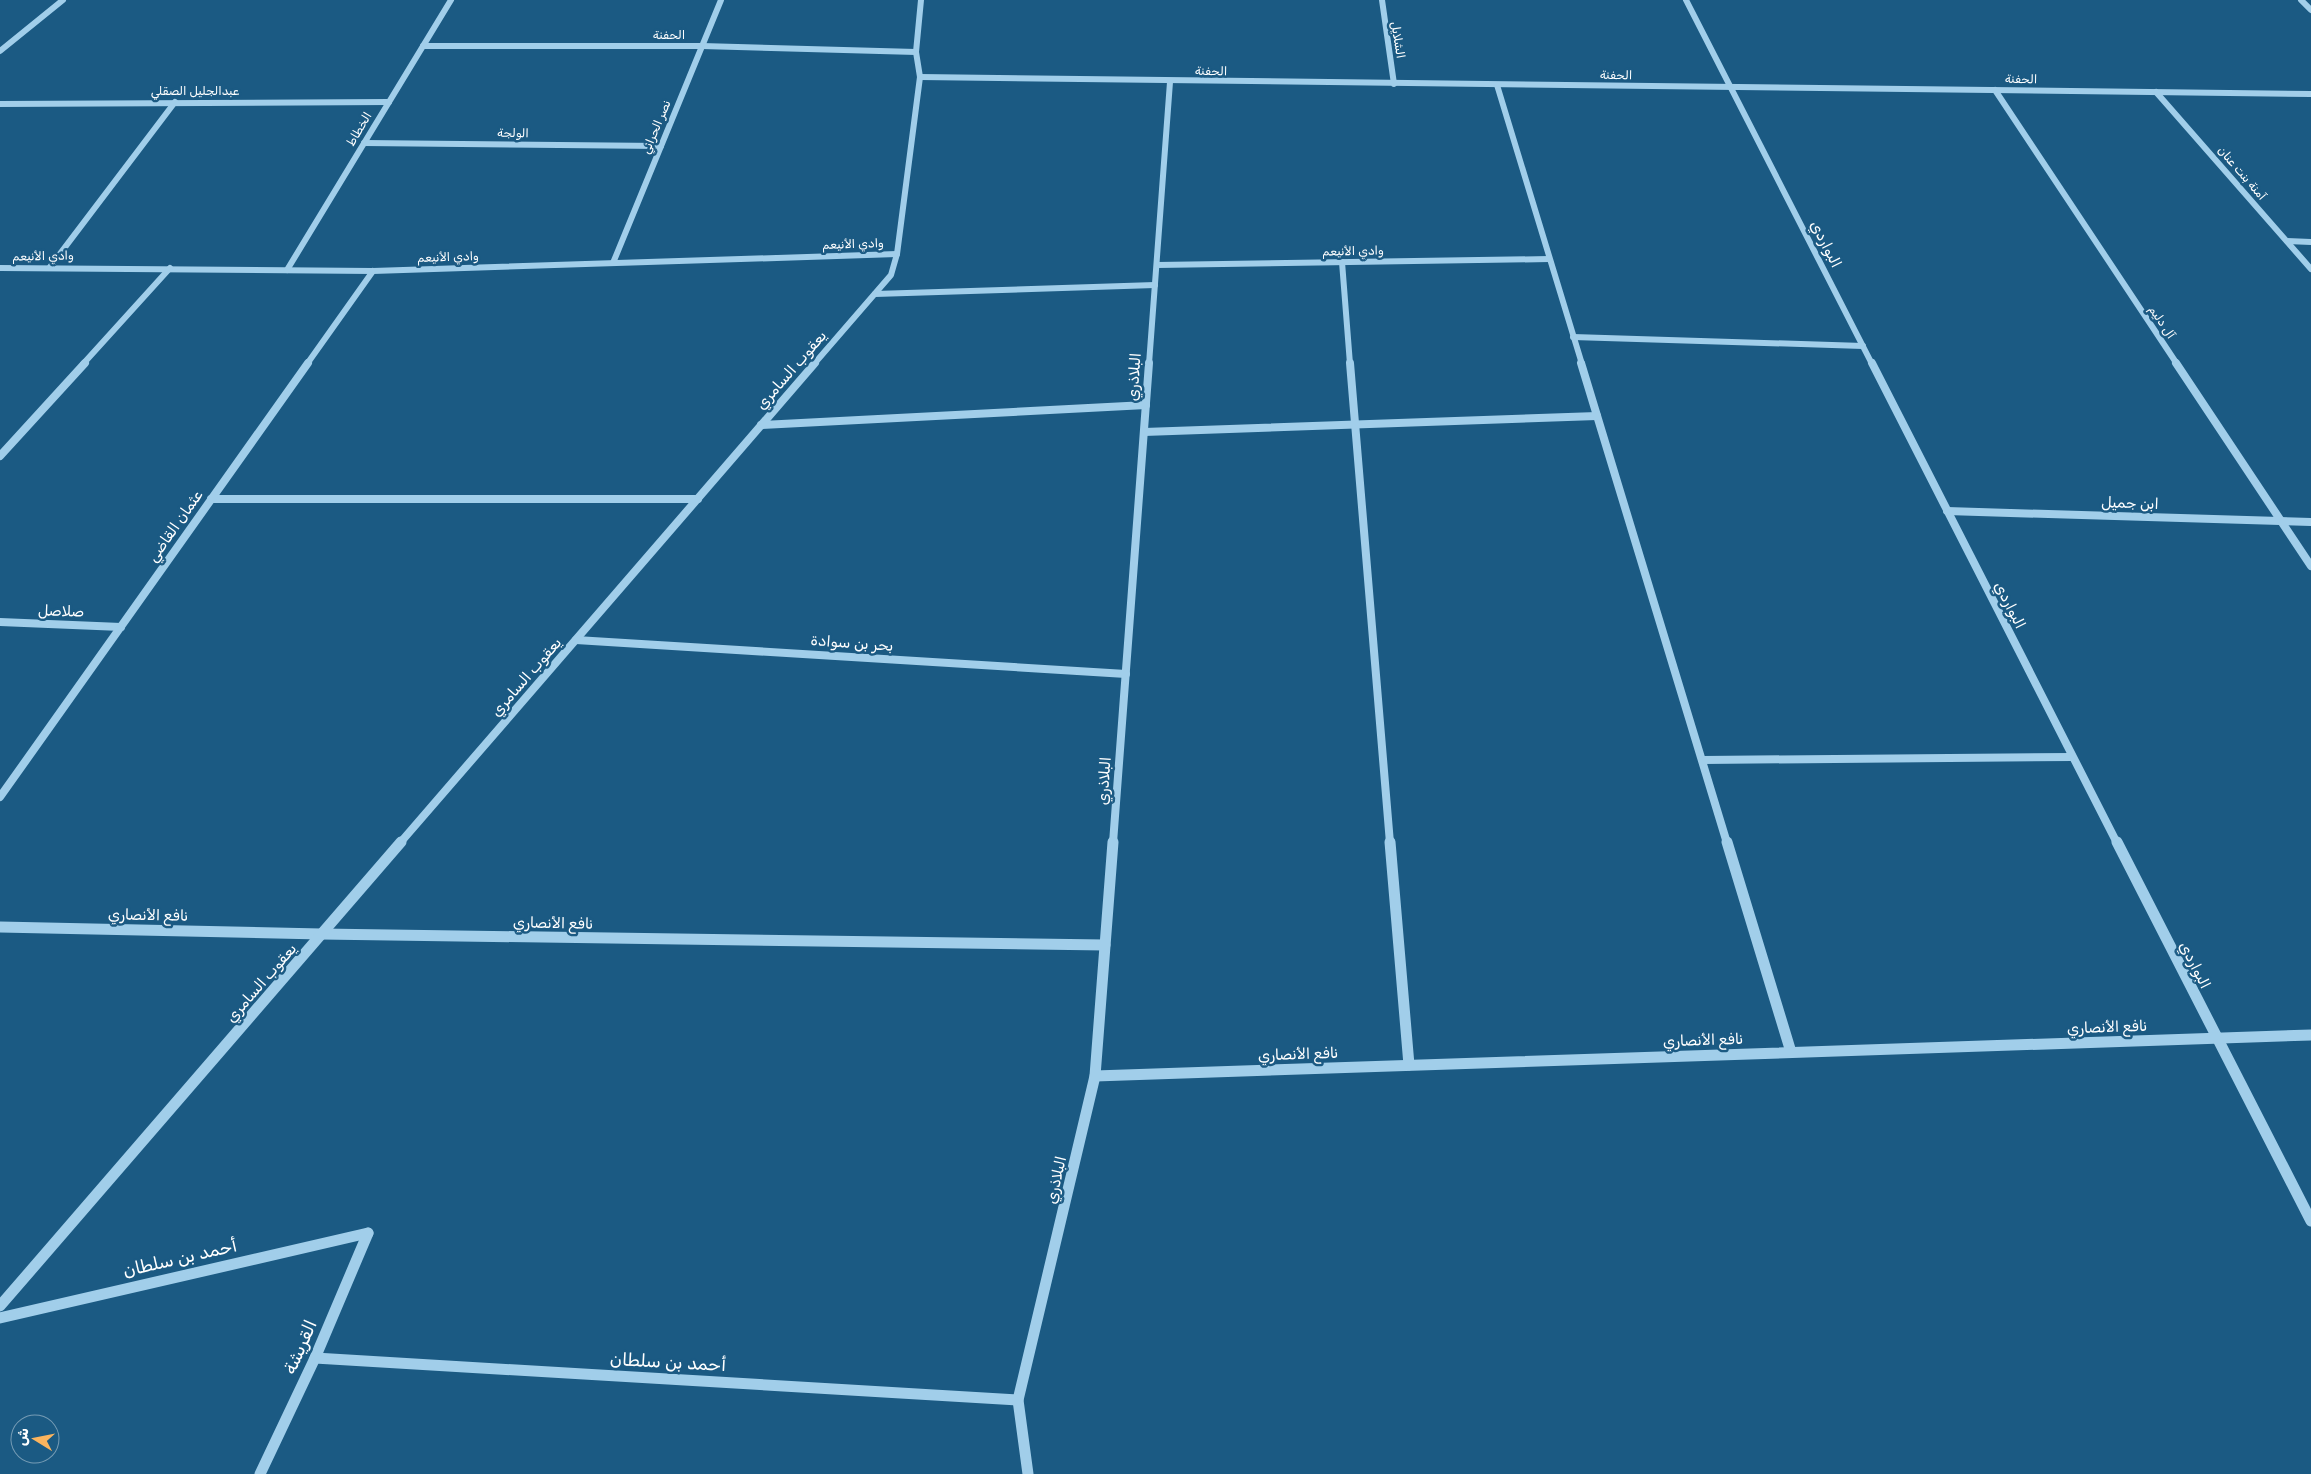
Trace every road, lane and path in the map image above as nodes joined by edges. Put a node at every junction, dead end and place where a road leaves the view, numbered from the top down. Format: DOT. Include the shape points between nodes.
graph roads {
  1 [pos="63,0"];
  2 [pos="451,0"];
  3 [pos="721,0"];
  4 [pos="922,0"];
  5 [pos="1382,0"];
  6 [pos="1686,0"];
  7 [pos="2301,0"];
  8 [pos="2311,10"];
  9 [pos="423,46"];
  10 [pos="702,46"];
  11 [pos="0,51"];
  12 [pos="916,52"];
  13 [pos="920,77"];
  14 [pos="1170,82"];
  15 [pos="1394,84"];
  16 [pos="1497,85"];
  17 [pos="1731,88"];
  18 [pos="1995,90"];
  19 [pos="2156,92"];
  20 [pos="2311,94"];
  21 [pos="175,102"];
  22 [pos="389,102"];
  23 [pos="0,104"];
  24 [pos="364,143"];
  25 [pos="661,146"];
  26 [pos="2286,241"];
  27 [pos="2311,242"];
  28 [pos="897,254"];
  29 [pos="1549,259"];
  30 [pos="1342,262"];
  31 [pos="613,263"];
  32 [pos="1157,265"];
  33 [pos="50,267"];
  34 [pos="0,268"];
  35 [pos="170,268"];
  36 [pos="2311,269"];
  37 [pos="287,270"];
  38 [pos="373,271"];
  39 [pos="1155,285"];
  40 [pos="875,294"];
  41 [pos="1573,337"];
  42 [pos="1863,346"];
  43 [pos="1146,405"];
  44 [pos="1597,416"];
  45 [pos="761,425"];
  46 [pos="1355,425"];
  47 [pos="1144,432"];
  48 [pos="0,456"];
  49 [pos="211,499"];
  50 [pos="698,499"];
  51 [pos="1947,511"];
  52 [pos="2280,521"];
  53 [pos="2311,522"];
  54 [pos="2311,566"];
  55 [pos="0,622"];
  56 [pos="121,627"];
  57 [pos="576,640"];
  58 [pos="1126,674"];
  59 [pos="2072,757"];
  60 [pos="1702,760"];
  61 [pos="0,797"];
  62 [pos="0,927"];
  63 [pos="322,934"];
  64 [pos="1105,945"];
  65 [pos="2311,1035"];
  66 [pos="2217,1038"];
  67 [pos="1791,1052"];
  68 [pos="1409,1065"];
  69 [pos="1095,1076"];
  70 [pos="2311,1221"];
  71 [pos="368,1233"];
  72 [pos="0,1306"];
  73 [pos="0,1318"];
  74 [pos="315,1358"];
  75 [pos="1018,1400"];
  76 [pos="260,1474"];
  77 [pos="1028,1474"];
  1 -- 11 [label="street"];
  2 -- 9 [label="street, الخطاط"];
  3 -- 10 [label="street, نصر الحراني"];
  4 -- 12 [label="street, يعقوب السامري"];
  5 -- 15 [label="street, الشلايل"];
  6 -- 17 [label="street, البواردي"];
  7 -- 8 [label="street"];
  9 -- 10 [label="street, الحفنة"];
  9 -- 22 [label="street, الخطاط"];
  10 -- 12 [label="street, الحفنة"];
  10 -- 25 [label="street, نصر الحراني"];
  12 -- 13 [label="street, يعقوب السامري"];
  13 -- 14 [label="street, الحفنة"];
  13 -- 28 [label="street, يعقوب السامري"];
  14 -- 15 [label="street, الحفنة"];
  14 -- 32 [label="street, البلاذري"];
  15 -- 16 [label="street, الحفنة"];
  16 -- 17 [label="street, الحفنة"];
  16 -- 29 [label="street"];
  17 -- 18 [label="street, الحفنة"];
  17 -- 42 [label="street, البواردي"];
  18 -- 19 [label="street, الحفنة"];
  18 -- 52 [label="street, آل دليم"];
  19 -- 20 [label="street, الحفنة"];
  19 -- 26 [label="street, آمنة بنت عنان"];
  21 -- 22 [label="street, عبدالجليل الصقلي"];
  21 -- 23 [label="street, عبدالجليل الصقلي"];
  21 -- 33 [label="street"];
  22 -- 24 [label="street, الخطاط"];
  24 -- 25 [label="street, الولجة"];
  24 -- 37 [label="street, الخطاط"];
  25 -- 31 [label="street, نصر الحراني"];
  26 -- 27 [label="street"];
  26 -- 36 [label="street, آمنة بنت عنان"];
  28 -- 31 [label="street, وادي الأنيعم"];
  28 -- 40 [label="street, يعقوب السامري" via="891,275"];
  29 -- 30 [label="street, وادي الأنيعم"];
  29 -- 41 [label="street"];
  30 -- 32 [label="street, وادي الأنيعم"];
  30 -- 46 [label="street"];
  31 -- 38 [label="street, وادي الأنيعم"];
  32 -- 39 [label="street, البلاذري"];
  33 -- 34 [label="street, وادي الأنيعم"];
  33 -- 35 [label="street, وادي الأنيعم"];
  35 -- 37 [label="street, وادي الأنيعم"];
  35 -- 48 [label="street"];
  37 -- 38 [label="street, وادي الأنيعم"];
  38 -- 49 [label="street, عثمان القاضي"];
  39 -- 40 [label="street"];
  39 -- 43 [label="street, البلاذري"];
  40 -- 45 [label="street, يعقوب السامري"];
  41 -- 42 [label="street"];
  41 -- 44 [label="street"];
  42 -- 51 [label="street, البواردي"];
  43 -- 45 [label="street"];
  43 -- 47 [label="street, البلاذري"];
  44 -- 46 [label="street"];
  44 -- 60 [label="street"];
  45 -- 50 [label="street, يعقوب السامري"];
  46 -- 47 [label="street"];
  46 -- 68 [label="street"];
  47 -- 58 [label="street, البلاذري"];
  49 -- 50 [label="street"];
  49 -- 56 [label="street, عثمان القاضي"];
  50 -- 57 [label="street, يعقوب السامري"];
  51 -- 52 [label="street, ابن جميل"];
  51 -- 59 [label="street, البواردي"];
  52 -- 53 [label="street, ابن جميل"];
  52 -- 54 [label="street, آل دليم"];
  55 -- 56 [label="street, صلاصل"];
  56 -- 61 [label="street, عثمان القاضي"];
  57 -- 58 [label="street, بحر بن سوادة"];
  57 -- 63 [label="street, يعقوب السامري"];
  58 -- 64 [label="street, البلاذري"];
  59 -- 60 [label="street"];
  59 -- 66 [label="street, البواردي"];
  60 -- 67 [label="street"];
  62 -- 63 [label="street, نافع الأنصاري"];
  63 -- 64 [label="street, نافع الأنصاري"];
  63 -- 72 [label="street, يعقوب السامري"];
  64 -- 69 [label="street, البلاذري"];
  65 -- 66 [label="street, نافع الأنصاري"];
  66 -- 67 [label="street, نافع الأنصاري"];
  66 -- 70 [label="street, البواردي"];
  67 -- 68 [label="street, نافع الأنصاري"];
  68 -- 69 [label="street, نافع الأنصاري"];
  69 -- 75 [label="street, البلاذري"];
  71 -- 73 [label="street, أحمد بن سلطان"];
  71 -- 74 [label="street, القريشة"];
  74 -- 75 [label="street, أحمد بن سلطان"];
  74 -- 76 [label="street, القريشة"];
  75 -- 77 [label="street, البلاذري"];
}
